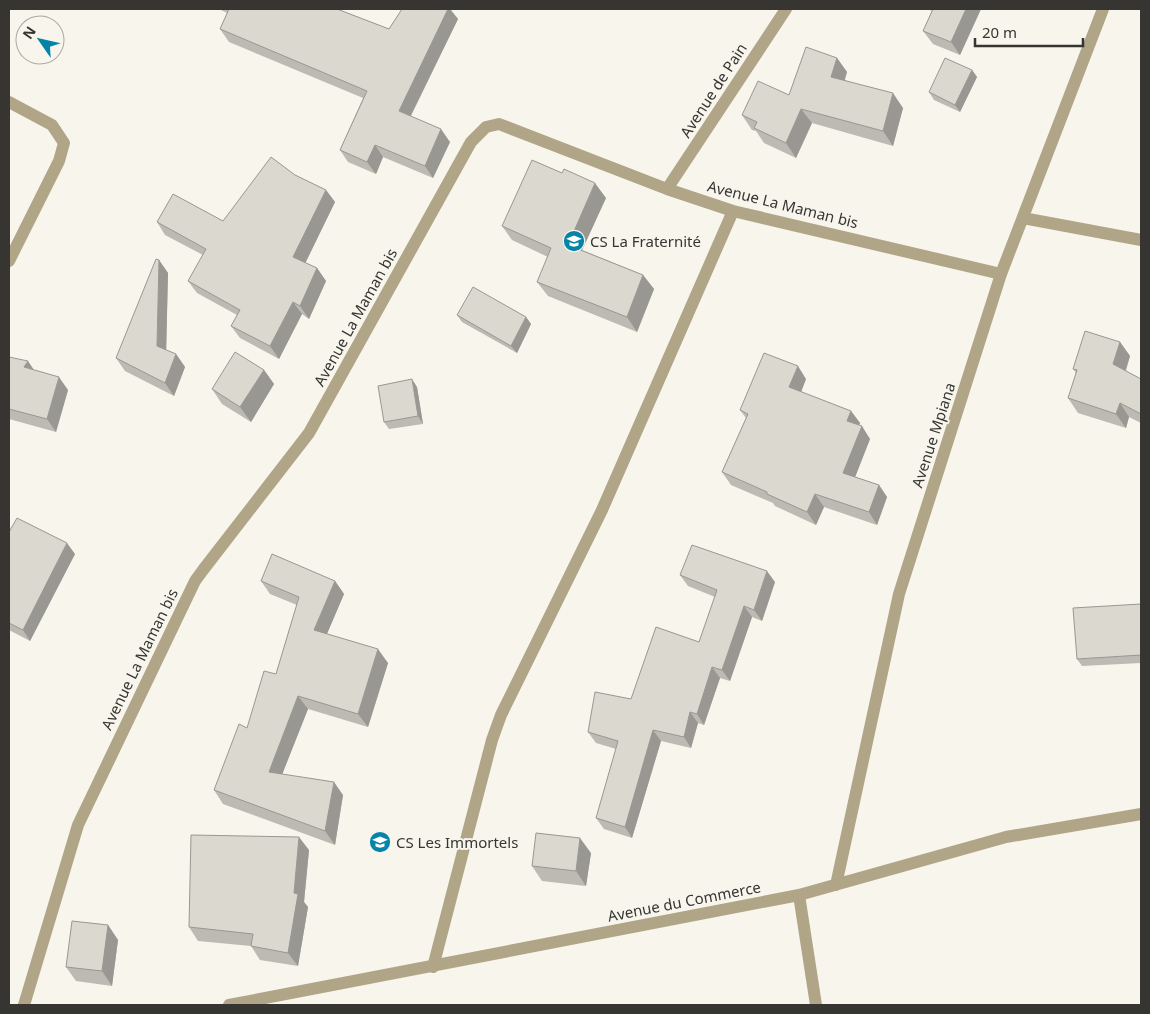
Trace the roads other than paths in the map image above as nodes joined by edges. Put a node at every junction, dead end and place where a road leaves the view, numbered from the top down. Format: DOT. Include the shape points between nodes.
graph roads {
  1 [pos="786,9"];
  2 [pos="1103,9"];
  3 [pos="9,102"];
  4 [pos="667,189"];
  5 [pos="733,211"];
  6 [pos="1023,218"];
  7 [pos="1141,240"];
  8 [pos="9,261"];
  9 [pos="1001,274"];
  10 [pos="1141,814"];
  11 [pos="836,885"];
  12 [pos="799,895"];
  13 [pos="433,967"];
  14 [pos="24,1005"];
  15 [pos="229,1005"];
  16 [pos="816,1005"];
  1 -- 4 [label="street, Avenue de Pain"];
  2 -- 6 [label="street, Avenue Mpiana"];
  3 -- 8 [label="street" via="52,125 64,143 59,161"];
  4 -- 5 [label="street, Avenue La Maman bis"];
  4 -- 14 [label="street, Avenue La Maman bis" via="500,124 486,127 472,142 309,433 195,581 78,825"];
  5 -- 9 [label="street, Avenue La Maman bis"];
  5 -- 13 [label="street" via="602,510 501,715"];
  6 -- 7 [label="street"];
  6 -- 9 [label="street, Avenue Mpiana"];
  9 -- 11 [label="street, Avenue Mpiana" via="899,594"];
  10 -- 11 [label="street, Avenue du Commerce" via="1006,837"];
  11 -- 12 [label="street, Avenue du Commerce"];
  12 -- 13 [label="street, Avenue du Commerce"];
  12 -- 16 [label="street"];
  13 -- 15 [label="street, Avenue du Commerce"];
}
